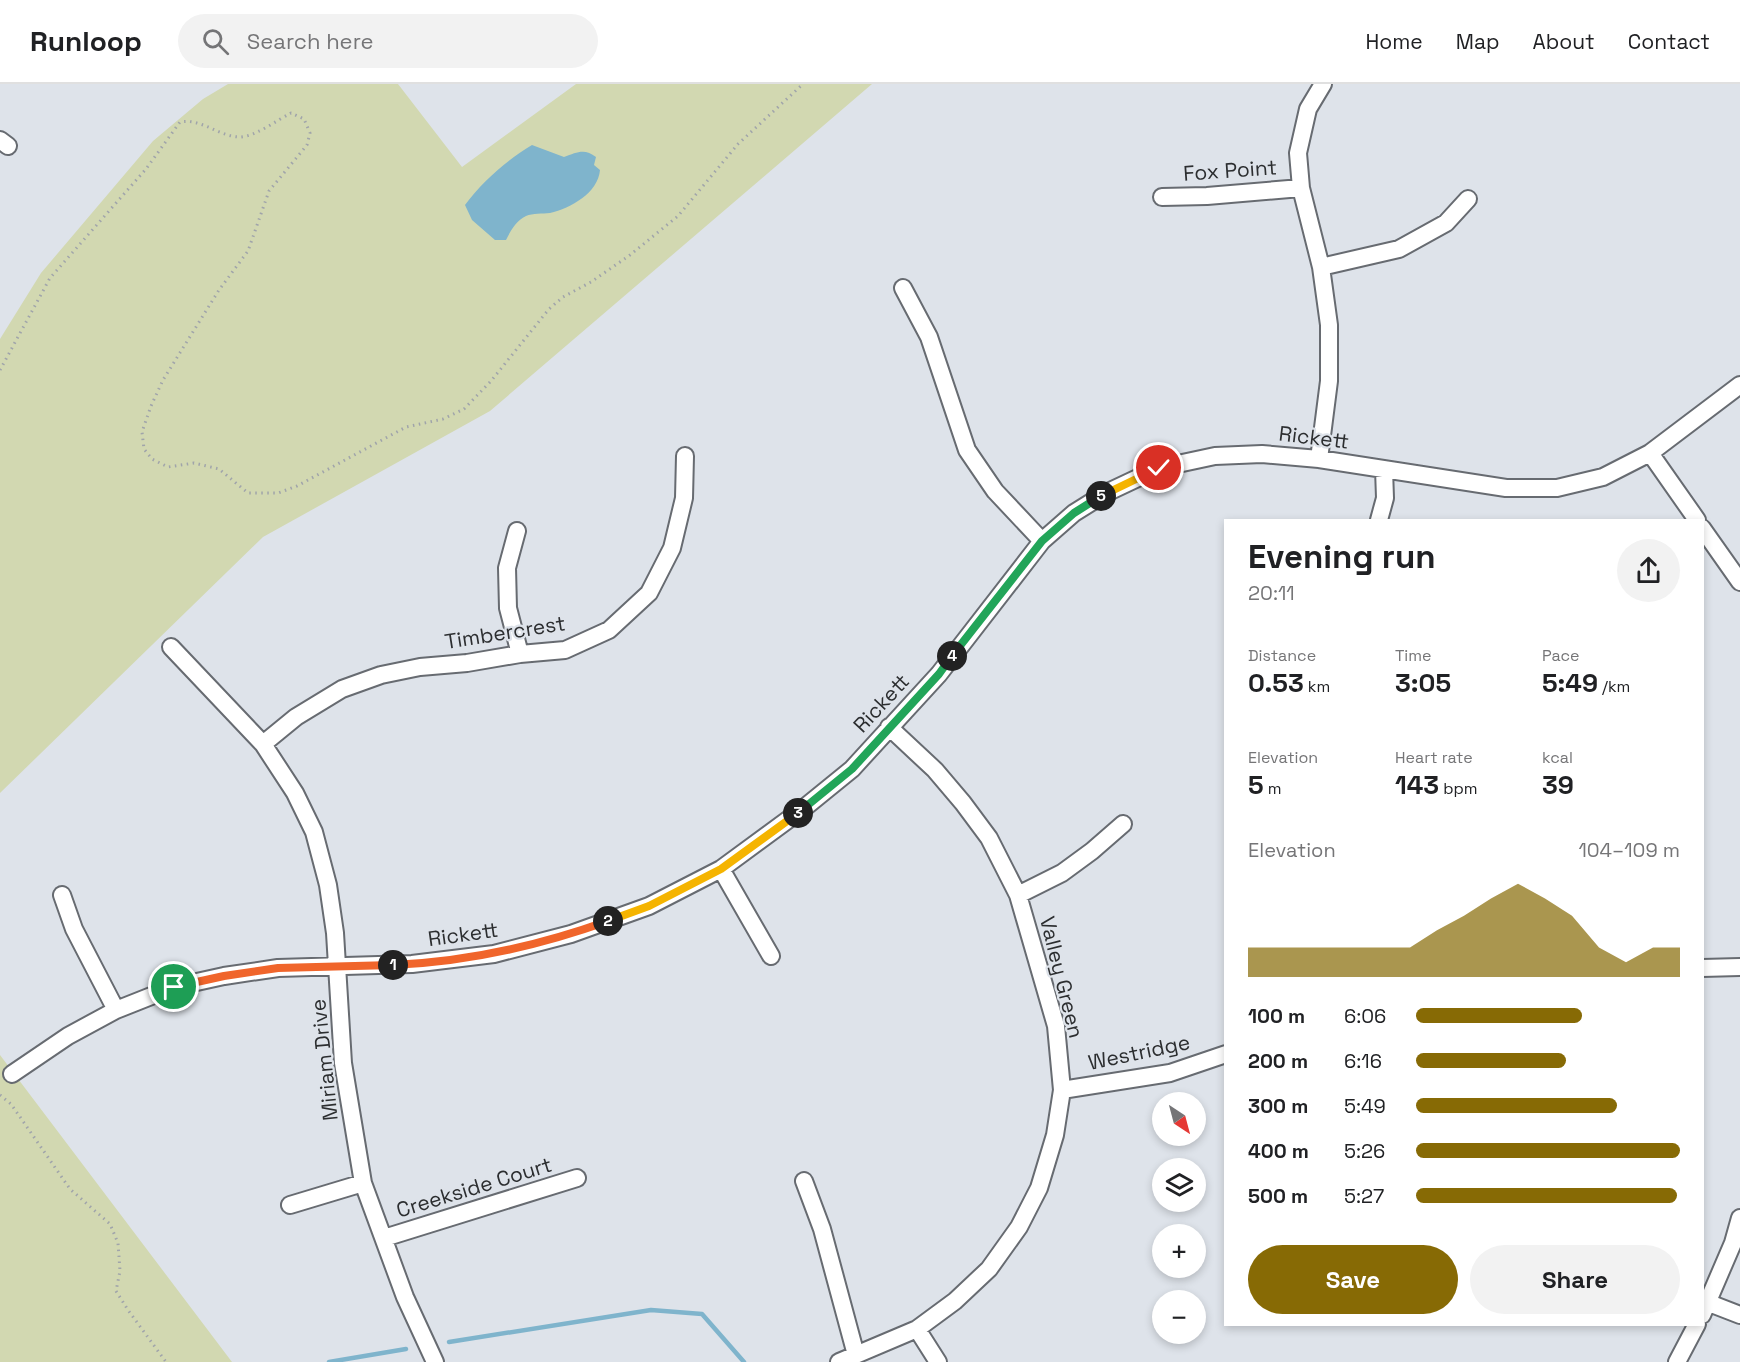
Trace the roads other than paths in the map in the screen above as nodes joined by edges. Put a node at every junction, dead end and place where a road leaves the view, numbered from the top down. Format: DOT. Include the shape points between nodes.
graph roads {
  1 [pos="1323,84"];
  2 [pos="1301,188"];
  3 [pos="1162,197"];
  4 [pos="1468,199"];
  5 [pos="1321,267"];
  6 [pos="903,288"];
  7 [pos="1740,385"];
  8 [pos="1650,453"];
  9 [pos="685,456"];
  10 [pos="1319,459"];
  11 [pos="1384,469"];
  12 [pos="1379,519"];
  13 [pos="1696,519"];
  14 [pos="517,531"];
  15 [pos="1704,531"];
  16 [pos="1042,541"];
  17 [pos="1740,582"];
  18 [pos="171,647"];
  19 [pos="520,654"];
  20 [pos="889,727"];
  21 [pos="263,744"];
  22 [pos="1123,824"];
  23 [pos="721,869"];
  24 [pos="62,895"];
  25 [pos="1018,895"];
  26 [pos="771,956"];
  27 [pos="1740,967"];
  28 [pos="337,968"];
  29 [pos="1704,968"];
  30 [pos="116,1011"];
  31 [pos="1224,1055"];
  32 [pos="12,1074"];
  33 [pos="1062,1090"];
  34 [pos="577,1178"];
  35 [pos="804,1181"];
  36 [pos="363,1183"];
  37 [pos="290,1205"];
  38 [pos="1740,1218"];
  39 [pos="384,1238"];
  40 [pos="1706,1309"];
  41 [pos="1740,1315"];
  42 [pos="1696,1326"];
  43 [pos="917,1329"];
  44 [pos="856,1355"];
  45 [pos="435,1362"];
  46 [pos="839,1362"];
  47 [pos="938,1362"];
  48 [pos="1677,1362"];
  1 -- 2 [label="street" via="1308,109 1298,153"];
  2 -- 3 [label="street, Fox Point"];
  2 -- 5 [label="street"];
  4 -- 5 [label="street" via="1446,223 1400,249"];
  5 -- 10 [label="street" via="1329,325 1329,381"];
  6 -- 16 [label="street" via="929,337 967,450 995,491"];
  7 -- 8 [label="street, Rickett"];
  8 -- 11 [label="street, Rickett" via="1603,477 1557,488 1506,488"];
  8 -- 13 [label="street"];
  9 -- 19 [label="street, Timbercrest" via="684,498 672,548 648,593 609,630 565,650"];
  10 -- 11 [label="street, Rickett"];
  10 -- 16 [label="street, Rickett" via="1262,454 1215,456 1159,468 1106,493 1074,513"];
  11 -- 12 [label="street" via="1385,498"];
  14 -- 19 [label="street" via="507,568 508,608"];
  15 -- 17 [label="street"];
  16 -- 20 [label="street, Rickett" via="939,674"];
  18 -- 21 [label="street, Miriam Drive"];
  19 -- 21 [label="street, Timbercrest" via="381,675 342,689 296,717"];
  20 -- 23 [label="street, Rickett" via="852,769"];
  20 -- 25 [label="street, Valley Green" via="963,803 989,838"];
  21 -- 28 [label="street, Miriam Drive" via="296,793 314,832 328,885"];
  22 -- 25 [label="street" via="1062,873"];
  23 -- 26 [label="street"];
  23 -- 28 [label="street, Rickett" via="649,906 571,934 505,951 412,964"];
  24 -- 30 [label="street" via="74,929"];
  25 -- 33 [label="street, Valley Green" via="1056,1026"];
  27 -- 29 [label="street"];
  28 -- 30 [label="street, Rickett" via="278,968 224,976 174,987"];
  28 -- 36 [label="street, Miriam Drive" via="343,1064"];
  30 -- 32 [label="street, Rickett" via="68,1036"];
  31 -- 33 [label="street, Westridge" via="1170,1073"];
  33 -- 43 [label="street, Valley Green" via="1042,1177 1019,1227 989,1269"];
  34 -- 39 [label="street, Creekside Court"];
  35 -- 44 [label="street" via="822,1229"];
  36 -- 37 [label="street"];
  36 -- 39 [label="street, Miriam Drive"];
  38 -- 40 [label="street"];
  39 -- 45 [label="street, Miriam Drive" via="405,1298"];
  40 -- 41 [label="street"];
  42 -- 48 [label="street"];
  43 -- 44 [label="street, Valley Green"];
  43 -- 47 [label="street"];
  44 -- 46 [label="street, Valley Green"];
}
